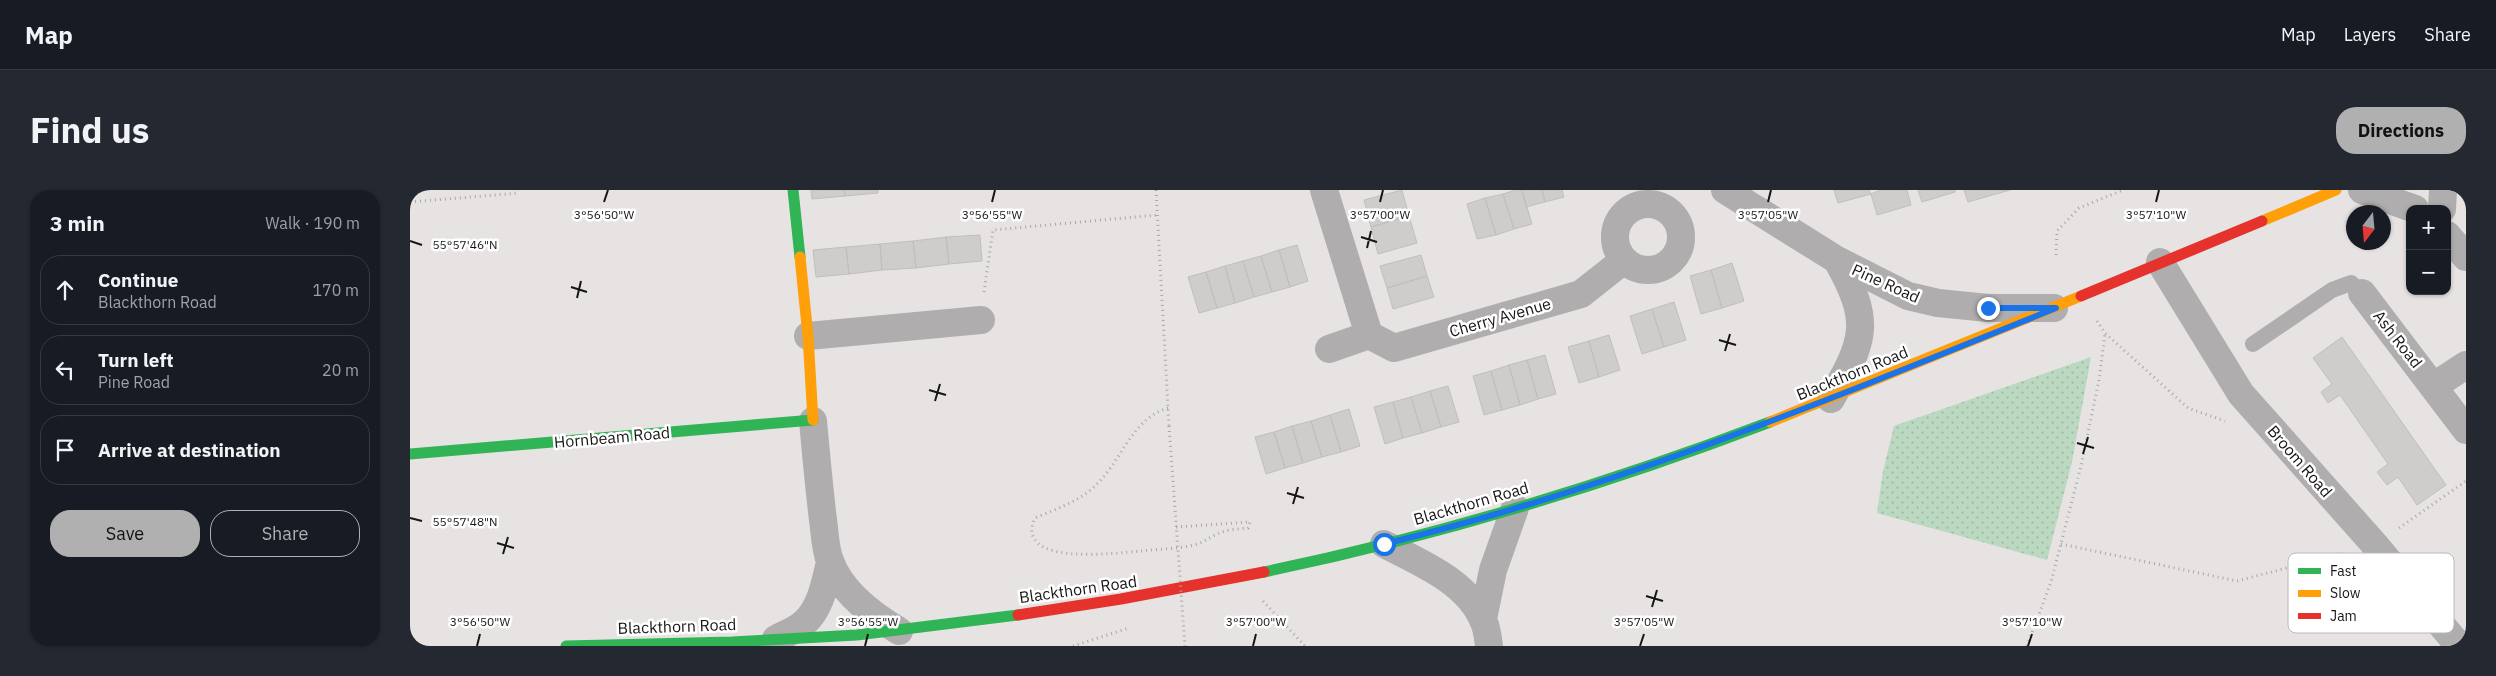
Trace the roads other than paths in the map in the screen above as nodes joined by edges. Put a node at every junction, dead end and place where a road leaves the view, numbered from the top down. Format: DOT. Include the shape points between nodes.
graph roads {
  1 [pos="793,190"];
  2 [pos="1324,190"];
  3 [pos="1725,190"];
  4 [pos="2336,190"];
  5 [pos="2362,190"];
  6 [pos="2444,190"];
  7 [pos="2442,205"];
  8 [pos="2406,206"];
  9 [pos="2451,239"];
  10 [pos="2466,256"];
  11 [pos="1624,260"];
  12 [pos="1837,260"];
  13 [pos="2160,262"];
  14 [pos="2362,293"];
  15 [pos="2056,308"];
  16 [pos="980,320"];
  17 [pos="1369,335"];
  18 [pos="808,336"];
  19 [pos="2253,344"];
  20 [pos="1329,349"];
  21 [pos="2466,366"];
  22 [pos="2434,386"];
  23 [pos="1831,400"];
  24 [pos="813,421"];
  25 [pos="2466,430"];
  26 [pos="410,454"];
  27 [pos="1514,508"];
  28 [pos="1384,544"];
  29 [pos="2382,553"];
  30 [pos="830,562"];
  31 [pos="1483,620"];
  32 [pos="899,631"];
  33 [pos="2448,633"];
  34 [pos="776,639"];
  35 [pos="566,646"];
  36 [pos="1489,646"];
  37 [pos="2459,646"];
  1 -- 18 [label="street"];
  2 -- 17 [label="street"];
  3 -- 12 [label="street, Pine Road"];
  4 -- 13 [label="street, Blackthorn Road"];
  5 -- 8 [label="street"];
  6 -- 7 [label="street"];
  9 -- 10 [label="street"];
  11 -- 17 [label="street, Cherry Avenue" via="1581,294 1394,348"];
  12 -- 15 [label="street, Pine Road" via="1908,296 1938,303 1988,308"];
  12 -- 23 [label="street, Pine Road" via="1853,288 1862,319 1850,366"];
  13 -- 15 [label="street, Blackthorn Road"];
  13 -- 29 [label="street, Broom Road" via="2241,394"];
  14 -- 19 [label="lane" via="2351,283 2332,290"];
  14 -- 22 [label="street, Ash Road"];
  15 -- 23 [label="street, Blackthorn Road"];
  16 -- 18 [label="street"];
  17 -- 20 [label="street"];
  18 -- 24 [label="street"];
  21 -- 22 [label="street"];
  22 -- 25 [label="street, Ash Road"];
  23 -- 27 [label="street, Blackthorn Road" via="1651,466"];
  24 -- 26 [label="street, Hornbeam Road"];
  24 -- 30 [label="street"];
  27 -- 28 [label="street, Blackthorn Road"];
  27 -- 31 [label="street" via="1493,570"];
  28 -- 31 [label="street" via="1452,582"];
  28 -- 32 [label="street, Blackthorn Road" via="1245,577 1119,601"];
  30 -- 32 [label="street" via="849,592 878,619"];
  30 -- 34 [label="street" via="824,590 816,606 804,623"];
  31 -- 36 [label="street"];
  32 -- 34 [label="street, Blackthorn Road"];
  33 -- 37 [label="street, Broom Road"];
  34 -- 35 [label="street, Blackthorn Road"];
}
